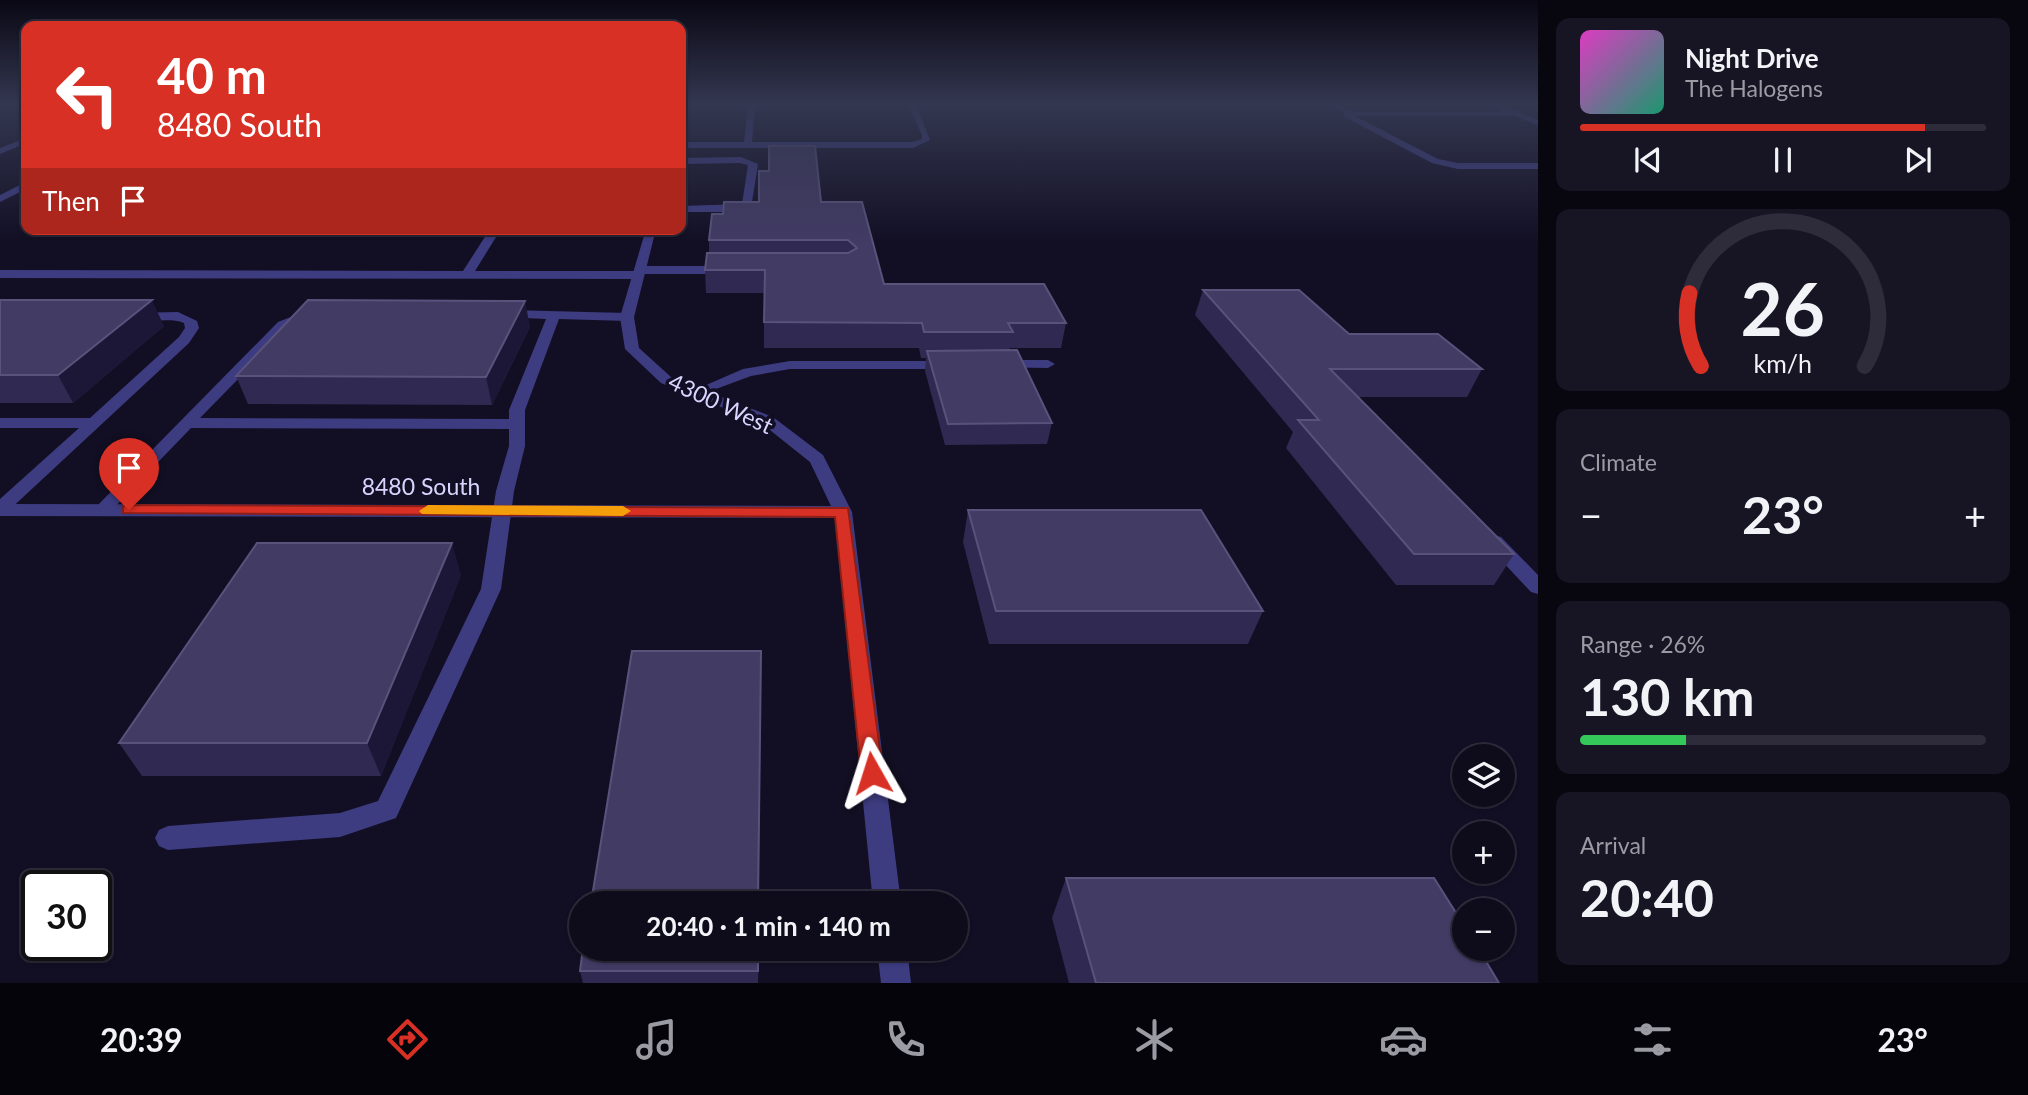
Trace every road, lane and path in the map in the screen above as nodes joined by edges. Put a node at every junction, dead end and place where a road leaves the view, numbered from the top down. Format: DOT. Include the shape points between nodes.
graph roads {
  1 [pos="1416,151"];
  2 [pos="686,161"];
  3 [pos="1538,166"];
  4 [pos="21,188"];
  5 [pos="0,199"];
  6 [pos="686,209"];
  7 [pos="492,235"];
  8 [pos="649,235"];
  9 [pos="736,270"];
  10 [pos="639,273"];
  11 [pos="0,274"];
  12 [pos="467,275"];
  13 [pos="323,312"];
  14 [pos="485,313"];
  15 [pos="554,315"];
  16 [pos="114,316"];
  17 [pos="627,317"];
  18 [pos="1048,364"];
  19 [pos="697,392"];
  20 [pos="0,423"];
  21 [pos="94,423"];
  22 [pos="187,423"];
  23 [pos="516,424"];
  24 [pos="0,509"];
  25 [pos="102,510"];
  26 [pos="503,511"];
  27 [pos="843,512"];
  28 [pos="1484,530"];
  29 [pos="1538,587"];
  30 [pos="168,838"];
  31 [pos="886,891"];
  32 [pos="893,961"];
  33 [pos="895,983"];
  1 -- 3 [label="street" via="1458,166"];
  2 -- 6 [label="street" via="753,164 747,206"];
  4 -- 5 [label="street"];
  7 -- 12 [label="street"];
  8 -- 10 [label="street, 4300 West"];
  9 -- 10 [label="street"];
  10 -- 12 [label="street"];
  10 -- 17 [label="street, 4300 West"];
  11 -- 12 [label="street"];
  13 -- 22 [label="street" via="283,325"];
  14 -- 15 [label="street"];
  15 -- 17 [label="street"];
  15 -- 23 [label="street" via="517,410"];
  16 -- 21 [label="street" via="178,316 190,321 192,328"];
  17 -- 19 [label="street, 4300 West" via="632,349 666,380"];
  18 -- 19 [label="street" via="790,365 748,372"];
  19 -- 27 [label="street, 4300 West" via="767,420 817,459"];
  20 -- 21 [label="street"];
  21 -- 24 [label="street"];
  22 -- 23 [label="street"];
  22 -- 25 [label="street"];
  23 -- 26 [label="street" via="517,446"];
  24 -- 25 [label="street, 8480 South"];
  25 -- 26 [label="street, 8480 South"];
  26 -- 27 [label="street, 8480 South"];
  26 -- 30 [label="street" via="491,589 387,810 340,825"];
  27 -- 31 [label="street, 4300 West"];
  28 -- 29 [label="street"];
  32 -- 33 [label="street"];
}
